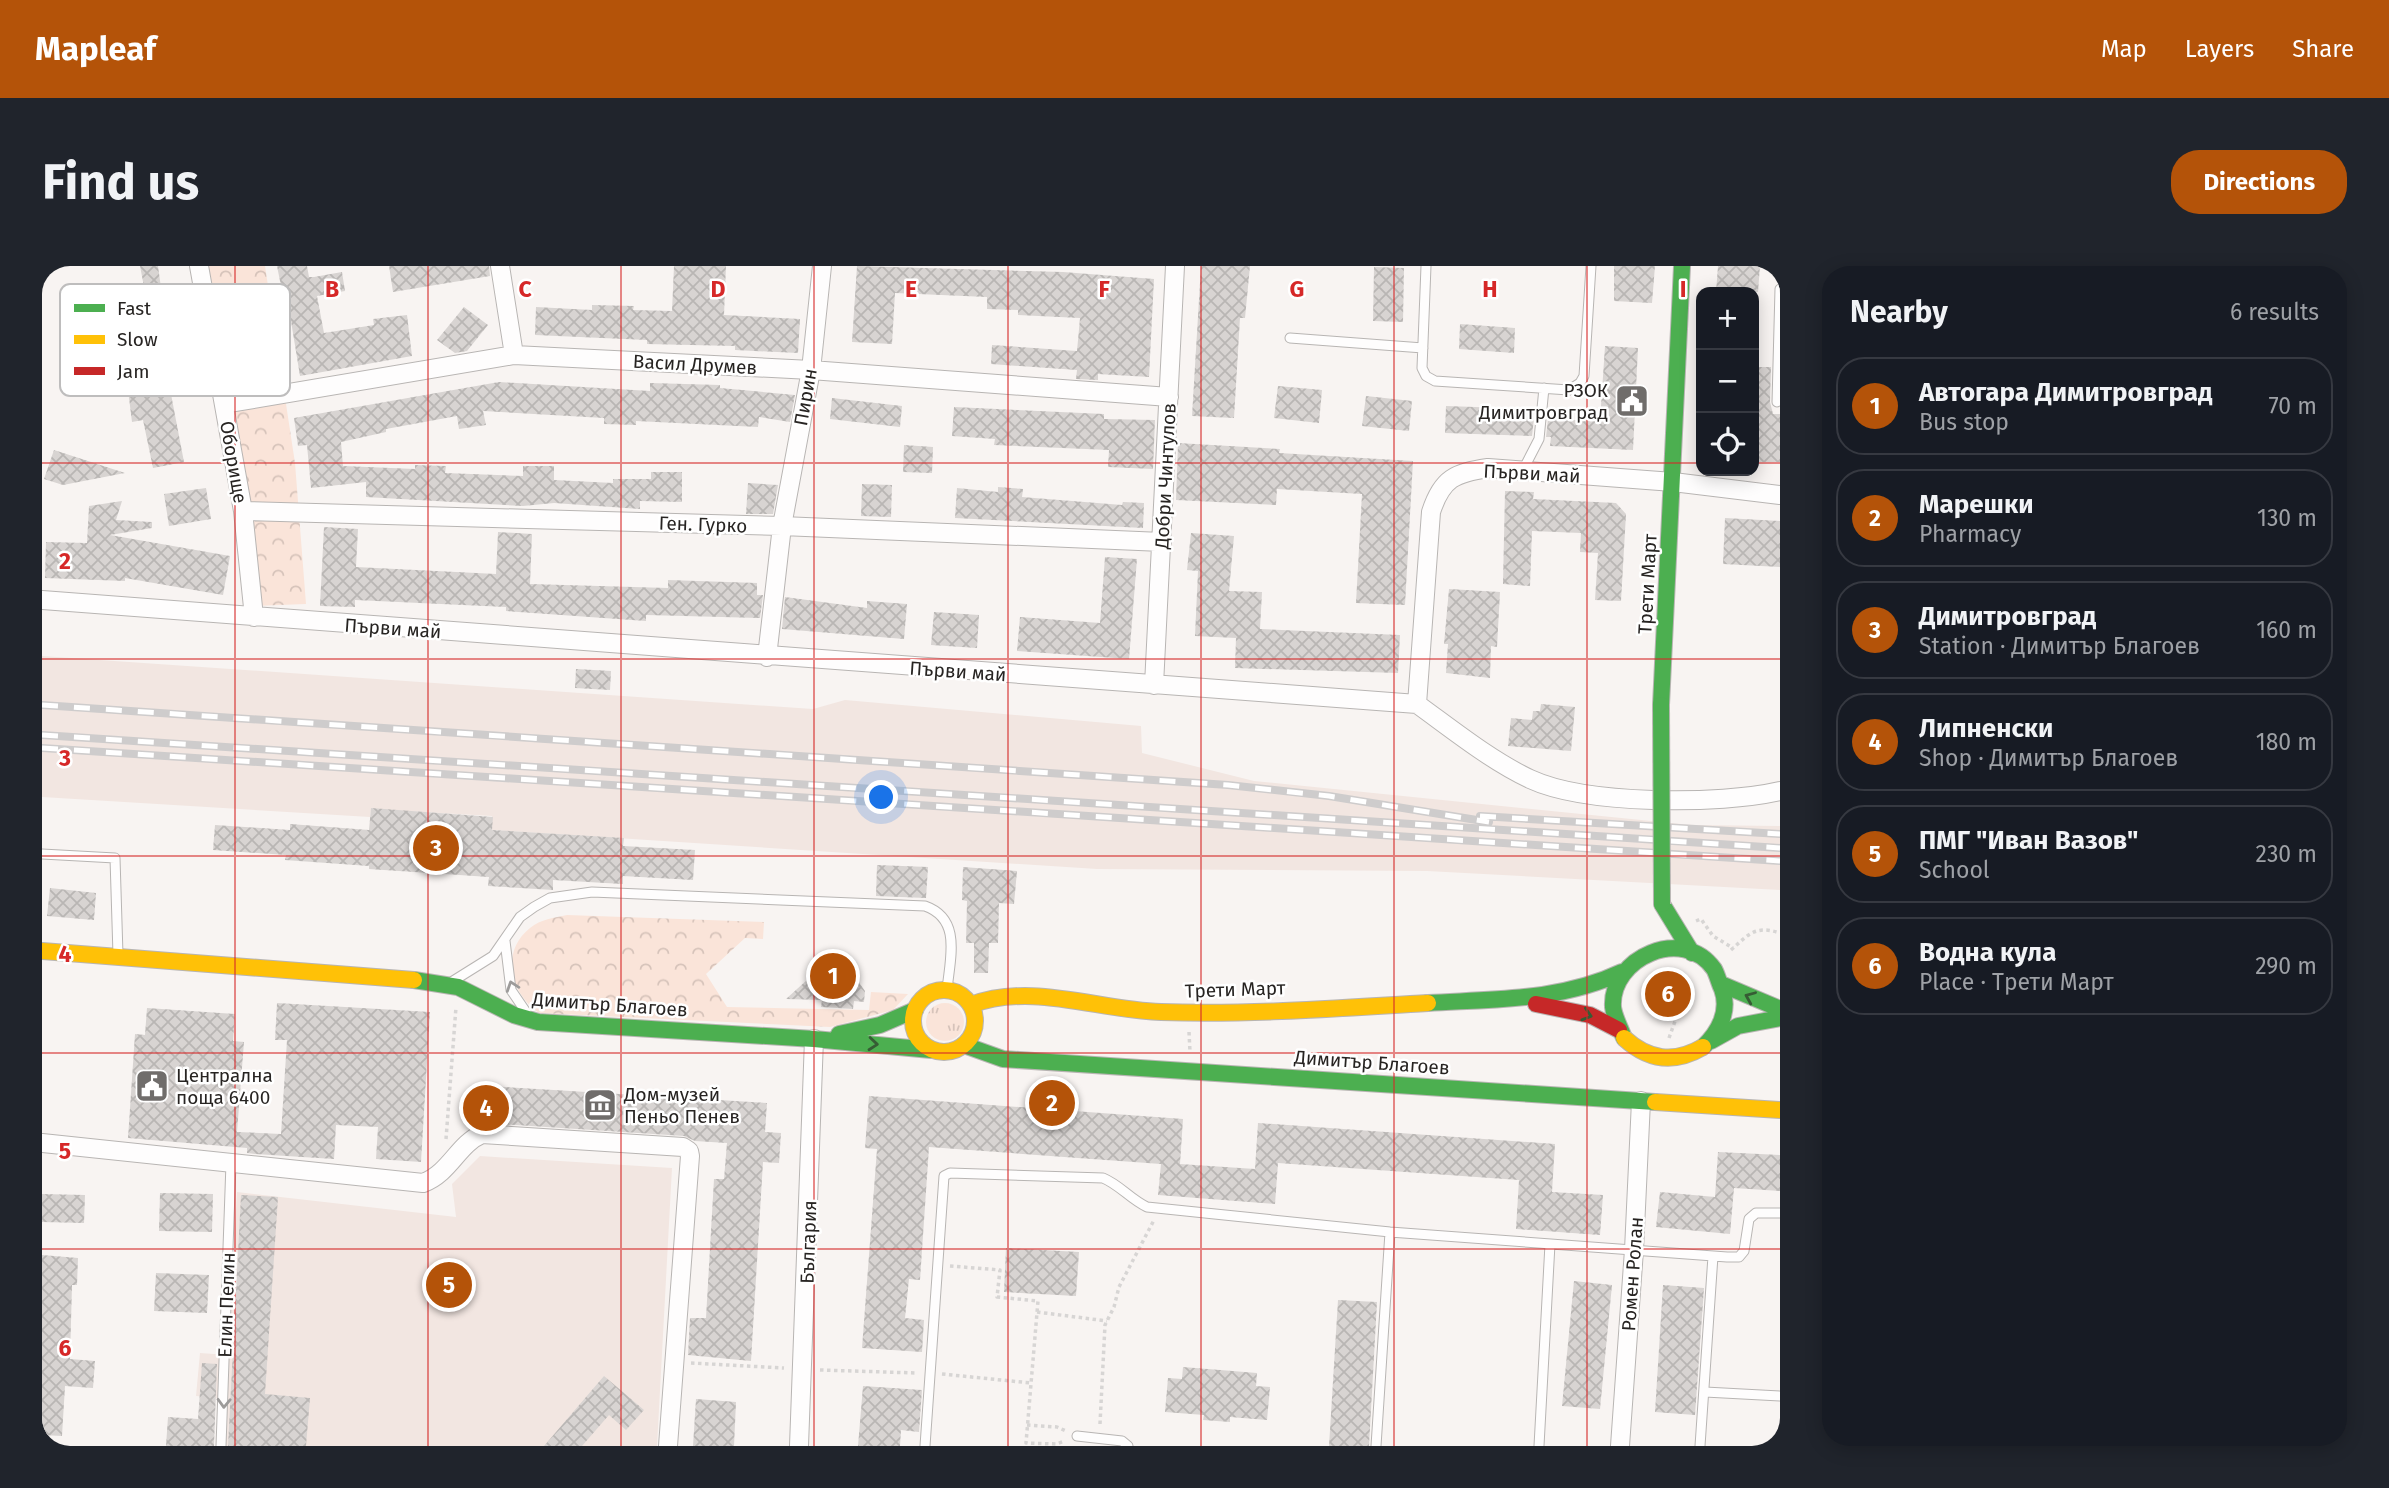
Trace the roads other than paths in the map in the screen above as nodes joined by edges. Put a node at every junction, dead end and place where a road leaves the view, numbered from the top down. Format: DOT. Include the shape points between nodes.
graph roads {
  1 [pos="199,266"];
  2 [pos="500,266"];
  3 [pos="821,266"];
  4 [pos="1175,266"];
  5 [pos="1426,266"];
  6 [pos="1591,266"];
  7 [pos="1682,266"];
  8 [pos="202,284"];
  9 [pos="1780,289"];
  10 [pos="1290,338"];
  11 [pos="1423,348"];
  12 [pos="514,355"];
  13 [pos="811,370"];
  14 [pos="1544,388"];
  15 [pos="290,393"];
  16 [pos="223,396"];
  17 [pos="271,396"];
  18 [pos="1169,397"];
  19 [pos="1777,402"];
  20 [pos="224,404"];
  21 [pos="1523,470"];
  22 [pos="1673,482"];
  23 [pos="1780,495"];
  24 [pos="243,511"];
  25 [pos="782,526"];
  26 [pos="1163,542"];
  27 [pos="42,600"];
  28 [pos="254,617"];
  29 [pos="767,657"];
  30 [pos="1154,685"];
  31 [pos="1417,705"];
  32 [pos="1780,791"];
  33 [pos="42,854"];
  34 [pos="1662,904"];
  35 [pos="505,941"];
  36 [pos="42,951"];
  37 [pos="1692,953"];
  38 [pos="1643,954"];
  39 [pos="118,957"];
  40 [pos="1622,972"];
  41 [pos="446,983"];
  42 [pos="1721,984"];
  43 [pos="947,990"];
  44 [pos="1504,999"];
  45 [pos="971,1005"];
  46 [pos="1780,1009"];
  47 [pos="915,1010"];
  48 [pos="1780,1018"];
  49 [pos="538,1022"];
  50 [pos="1621,1034"];
  51 [pos="814,1039"];
  52 [pos="1707,1044"];
  53 [pos="964,1045"];
  54 [pos="931,1050"];
  55 [pos="1641,1101"];
  56 [pos="1780,1110"];
  57 [pos="42,1143"];
  58 [pos="231,1163"];
  59 [pos="1780,1213"];
  60 [pos="1390,1232"];
  61 [pos="1550,1244"];
  62 [pos="1634,1250"];
  63 [pos="1713,1256"];
  64 [pos="1705,1392"];
  65 [pos="1780,1396"];
  66 [pos="1077,1436"];
  67 [pos="221,1446"];
  68 [pos="668,1446"];
  69 [pos="799,1446"];
  70 [pos="925,1446"];
  71 [pos="1128,1446"];
  72 [pos="1376,1446"];
  73 [pos="1539,1446"];
  74 [pos="1620,1446"];
  75 [pos="1700,1446"];
  1 -- 8 [label="street, Оборище"];
  2 -- 12 [label="street"];
  3 -- 13 [label="street, Пирин"];
  4 -- 18 [label="street, Добри Чинтулов"];
  5 -- 11 [label="lane"];
  6 -- 14 [label="lane" via="1584,376 1569,390"];
  7 -- 22 [label="street, Трети Март"];
  9 -- 19 [label="lane"];
  10 -- 11 [label="lane"];
  11 -- 14 [label="lane" via="1423,368 1435,381"];
  12 -- 13 [label="street, Васил Друмев"];
  12 -- 15 [label="street, Васил Друмев"];
  13 -- 18 [label="street, Васил Друмев"];
  13 -- 25 [label="street, Пирин"];
  14 -- 21 [label="lane" via="1539,439"];
  16 -- 20 [label="street, Оборище"];
  17 -- 20 [label="street, Васил Друмев"];
  18 -- 26 [label="street, Добри Чинтулов"];
  20 -- 24 [label="street, Оборище"];
  21 -- 22 [label="street, Първи май"];
  21 -- 31 [label="street, Първи май" via="1458,472 1437,492 1431,512"];
  22 -- 23 [label="street, Първи май"];
  22 -- 34 [label="street, Трети Март, bridge" via="1661,705"];
  24 -- 25 [label="street, Ген. Гурко"];
  24 -- 28 [label="street, Оборище"];
  25 -- 26 [label="street, Ген. Гурко"];
  25 -- 29 [label="street, Пирин"];
  26 -- 30 [label="street, Добри Чинтулов"];
  27 -- 28 [label="street, Първи май"];
  28 -- 29 [label="street, Първи май"];
  29 -- 30 [label="street, Първи май"];
  30 -- 31 [label="street, Първи май"];
  31 -- 32 [label="street" via="1529,778 1554,788 1598,796 1722,801"];
  33 -- 39 [label="lane" via="115,858"];
  34 -- 37 [label="street"];
  34 -- 38 [label="street, Трети Март"];
  35 -- 41 [label="lane" via="470,973"];
  35 -- 43 [label="lane" via="520,917 534,907 550,898 592,892 925,906 944,915 948,924"];
  49 -- 35 [label="lane, one-way" via="511,990"];
  36 -- 39 [label="street, Димитър Благоев"];
  37 -- 38 [label="street" via="1664,948"];
  37 -- 42 [label="street" via="1710,965"];
  38 -- 40 [label="street"];
  39 -- 41 [label="street, Димитър Благоев"];
  40 -- 44 [label="street, Трети Март" via="1581,989"];
  40 -- 50 [label="street" via="1612,1001"];
  41 -- 49 [label="street, Димитър Благоев" via="512,1015"];
  46 -- 42 [label="street, one-way"];
  42 -- 52 [label="street" via="1724,1014"];
  43 -- 45 [label="street"];
  43 -- 47 [label="street" via="930,993"];
  44 -- 45 [label="street, Трети Март" via="1187,1012 1122,1009 1029,993 1003,994"];
  44 -- 50 [label="street, Трети Март, one-way" via="1590,1014"];
  45 -- 53 [label="street" via="975,1027"];
  47 -- 51 [label="street" via="880,1025"];
  47 -- 54 [label="street" via="915,1033"];
  48 -- 52 [label="street" via="1738,1026"];
  49 -- 51 [label="street, Димитър Благоев"];
  50 -- 52 [label="street, bridge" via="1637,1050 1661,1059 1679,1059"];
  51 -- 54 [label="street, Димитър Благоев, one-way"];
  51 -- 69 [label="street, България"];
  53 -- 54 [label="street" via="948,1052"];
  53 -- 55 [label="street, Димитър Благоев" via="1003,1059"];
  55 -- 56 [label="street, Димитър Благоев"];
  55 -- 62 [label="street, Ромен Ролан"];
  57 -- 58 [label="street"];
  58 -- 67 [label="lane, Елин Пелин, one-way"];
  58 -- 68 [label="street" via="423,1183 443,1173 474,1137 482,1134 683,1147 689,1151"];
  59 -- 63 [label="lane" via="1756,1213 1749,1219 1739,1257"];
  60 -- 61 [label="lane"];
  60 -- 70 [label="lane" via="1160,1209 1134,1201 1103,1178 950,1172 944,1176"];
  60 -- 72 [label="lane"];
  61 -- 62 [label="lane"];
  61 -- 73 [label="lane"];
  62 -- 63 [label="lane"];
  62 -- 74 [label="street, Ромен Ролан"];
  63 -- 64 [label="lane"];
  64 -- 65 [label="lane"];
  64 -- 75 [label="lane"];
  66 -- 71 [label="lane" via="1122,1441"];
}
